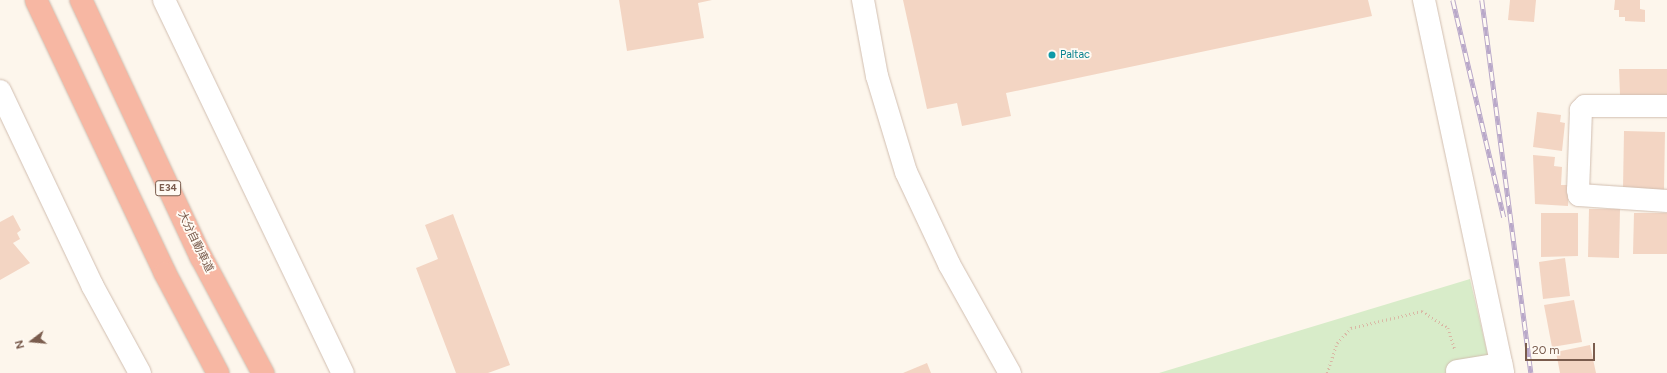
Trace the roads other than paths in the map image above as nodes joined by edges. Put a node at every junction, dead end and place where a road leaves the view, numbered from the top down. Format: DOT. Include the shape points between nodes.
graph roads {
  1 [pos="36,0"];
  2 [pos="81,0"];
  3 [pos="164,0"];
  4 [pos="863,0"];
  5 [pos="1424,0"];
  6 [pos="0,91"];
  7 [pos="1667,106"];
  8 [pos="1667,201"];
  9 [pos="1502,368"];
  10 [pos="1457,371"];
  11 [pos="140,373"];
  12 [pos="218,373"];
  13 [pos="263,373"];
  14 [pos="342,373"];
  15 [pos="1010,373"];
  1 -- 12 [label="highway" via="165,273"];
  2 -- 13 [label="highway, 大分自動車道 / E34" via="201,257"];
  3 -- 14 [label="street"];
  4 -- 15 [label="street" via="877,76 906,172 949,264"];
  5 -- 9 [label="street"];
  6 -- 11 [label="street" via="92,285"];
  7 -- 8 [label="street" via="1585,106 1581,110 1578,190 1580,195"];
  9 -- 10 [label="street"];
}
